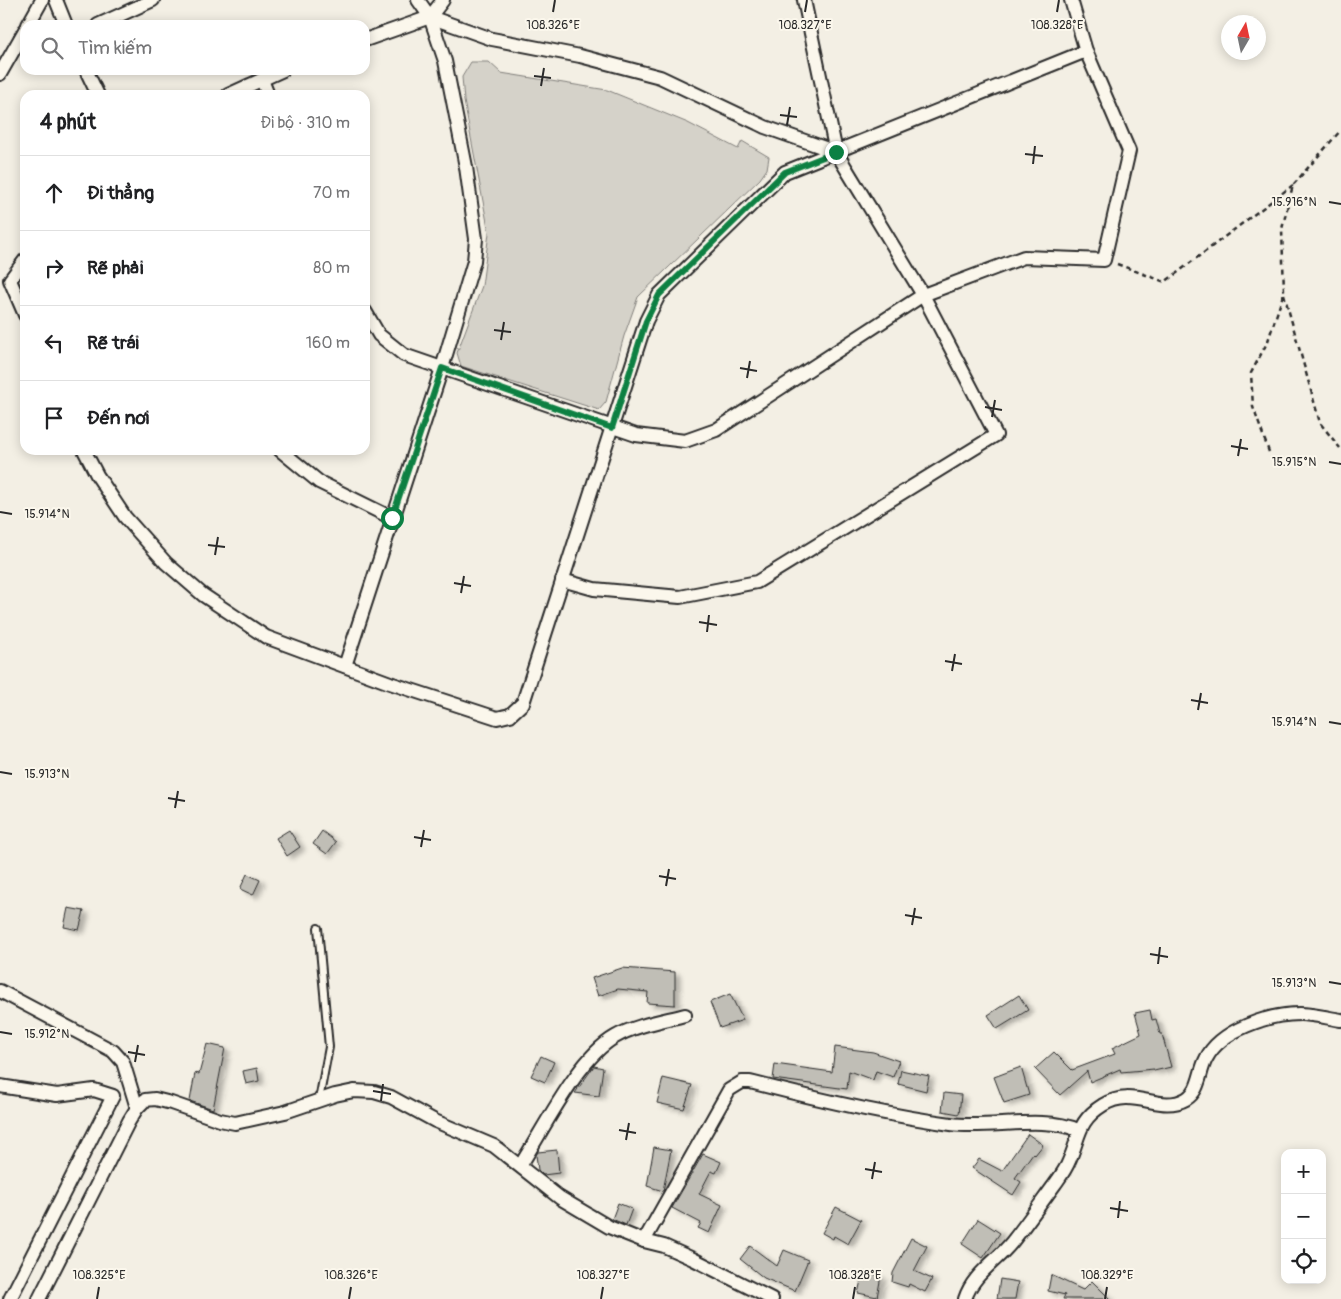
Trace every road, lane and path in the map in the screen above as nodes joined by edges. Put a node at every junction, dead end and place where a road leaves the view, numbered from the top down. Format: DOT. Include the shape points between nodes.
graph roads {
  1 [pos="42,0"];
  2 [pos="56,0"];
  3 [pos="153,0"];
  4 [pos="418,0"];
  5 [pos="443,0"];
  6 [pos="804,0"];
  7 [pos="1071,0"];
  8 [pos="430,17"];
  9 [pos="31,20"];
  10 [pos="64,20"];
  11 [pos="109,20"];
  12 [pos="370,38"];
  13 [pos="20,39"];
  14 [pos="1086,51"];
  15 [pos="0,74"];
  16 [pos="88,75"];
  17 [pos="272,75"];
  18 [pos="262,80"];
  19 [pos="96,90"];
  20 [pos="239,90"];
  21 [pos="266,90"];
  22 [pos="1341,130"];
  23 [pos="836,152"];
  24 [pos="1293,185"];
  25 [pos="1104,260"];
  26 [pos="20,267"];
  27 [pos="1284,292"];
  28 [pos="923,295"];
  29 [pos="20,303"];
  30 [pos="370,320"];
  31 [pos="442,368"];
  32 [pos="612,428"];
  33 [pos="1340,448"];
  34 [pos="1269,452"];
  35 [pos="87,455"];
  36 [pos="286,455"];
  37 [pos="392,518"];
  38 [pos="562,580"];
  39 [pos="344,666"];
  40 [pos="318,928"];
  41 [pos="0,991"];
  42 [pos="684,1015"];
  43 [pos="1341,1020"];
  44 [pos="0,1086"];
  45 [pos="319,1100"];
  46 [pos="137,1108"];
  47 [pos="1078,1130"];
  48 [pos="520,1166"];
  49 [pos="644,1241"];
  50 [pos="10,1299"];
  51 [pos="39,1299"];
  52 [pos="772,1299"];
  53 [pos="965,1299"];
  1 -- 9 [label="street"];
  2 -- 10 [label="street"];
  3 -- 11 [label="street"];
  4 -- 8 [label="street"];
  5 -- 8 [label="street"];
  6 -- 23 [label="street"];
  7 -- 14 [label="street"];
  8 -- 12 [label="street"];
  8 -- 23 [label="street" via="492,39 580,56 660,77 765,127"];
  8 -- 31 [label="street" via="445,61 476,238 474,261"];
  13 -- 15 [label="street"];
  14 -- 23 [label="street"];
  14 -- 25 [label="street" via="1129,151"];
  16 -- 19 [label="street"];
  17 -- 18 [label="street"];
  18 -- 20 [label="street"];
  18 -- 21 [label="street"];
  22 -- 24 [label="path"];
  23 -- 28 [label="street"];
  23 -- 32 [label="street" via="785,172 659,295 646,321"];
  24 -- 25 [label="path" via="1165,282"];
  24 -- 27 [label="path" via="1282,229"];
  25 -- 28 [label="street" via="1024,257"];
  26 -- 29 [label="street" via="10,280"];
  27 -- 33 [label="path" via="1320,424"];
  27 -- 34 [label="path" via="1268,341 1251,373 1253,407"];
  28 -- 32 [label="street" via="716,430 685,441 636,435"];
  28 -- 38 [label="street" via="996,435 757,582 680,597 594,589"];
  30 -- 31 [label="street" via="379,335 404,355"];
  31 -- 32 [label="street"];
  31 -- 37 [label="street"];
  32 -- 38 [label="street"];
  35 -- 39 [label="street" via="125,517 166,563 203,595 266,637"];
  36 -- 37 [label="street" via="319,482"];
  37 -- 39 [label="street"];
  38 -- 39 [label="street" via="523,703 510,715 498,718"];
  40 -- 45 [label="lane" via="329,1047"];
  41 -- 46 [label="street" via="113,1051 123,1062"];
  42 -- 48 [label="street" via="616,1036 594,1052"];
  43 -- 47 [label="street" via="1291,1014 1238,1029 1220,1040 1209,1053 1188,1098 1162,1104 1145,1098 1117,1099 1091,1114"];
  44 -- 50 [label="street" via="58,1095 94,1090 112,1096"];
  45 -- 46 [label="street" via="285,1112 235,1123 155,1100 145,1100"];
  45 -- 48 [label="street" via="354,1091 391,1097 494,1146"];
  46 -- 51 [label="street"];
  47 -- 49 [label="street" via="1050,1123 951,1124 856,1108 742,1082 729,1090"];
  47 -- 53 [label="street" via="1069,1162 1056,1182 1012,1242 976,1278"];
  48 -- 49 [label="street" via="560,1198 609,1227"];
  49 -- 52 [label="street" via="686,1255"];
}
